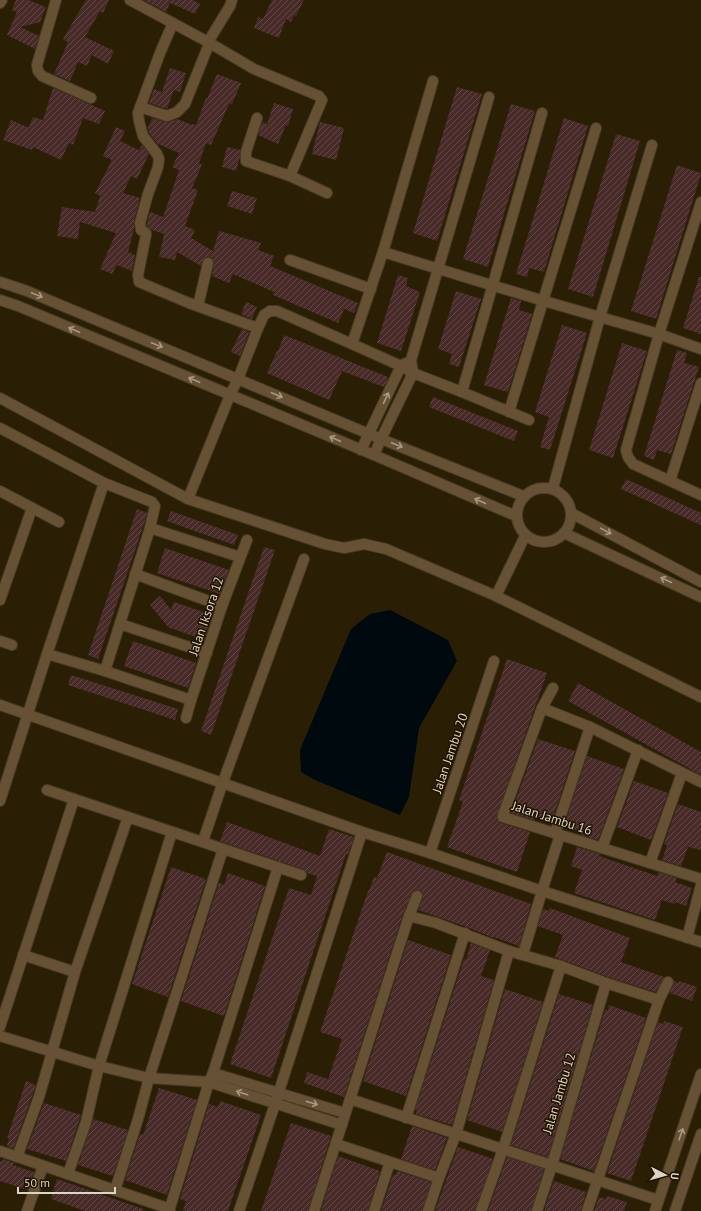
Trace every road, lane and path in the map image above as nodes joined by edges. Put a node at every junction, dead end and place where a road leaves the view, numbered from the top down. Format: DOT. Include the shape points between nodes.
graph roads {
  1 [pos="2,0"];
  2 [pos="56,0"];
  3 [pos="130,0"];
  4 [pos="232,0"];
  5 [pos="0,4"];
  6 [pos="173,23"];
  7 [pos="209,43"];
  8 [pos="433,81"];
  9 [pos="489,97"];
  10 [pos="92,98"];
  11 [pos="140,107"];
  12 [pos="542,113"];
  13 [pos="257,118"];
  14 [pos="596,128"];
  15 [pos="652,144"];
  16 [pos="290,176"];
  17 [pos="327,193"];
  18 [pos="701,202"];
  19 [pos="383,252"];
  20 [pos="290,260"];
  21 [pos="208,263"];
  22 [pos="439,268"];
  23 [pos="0,282"];
  24 [pos="492,284"];
  25 [pos="371,289"];
  26 [pos="0,300"];
  27 [pos="544,301"];
  28 [pos="198,306"];
  29 [pos="600,317"];
  30 [pos="258,328"];
  31 [pos="659,334"];
  32 [pos="352,344"];
  33 [pos="701,349"];
  34 [pos="412,360"];
  35 [pos="401,366"];
  36 [pos="413,373"];
  37 [pos="238,379"];
  38 [pos="701,383"];
  39 [pos="462,392"];
  40 [pos="230,395"];
  41 [pos="0,398"];
  42 [pos="697,410"];
  43 [pos="509,412"];
  44 [pos="529,420"];
  45 [pos="0,428"];
  46 [pos="369,434"];
  47 [pos="381,439"];
  48 [pos="361,450"];
  49 [pos="374,455"];
  50 [pos="670,480"];
  51 [pos="104,483"];
  52 [pos="553,488"];
  53 [pos="0,491"];
  54 [pos="701,495"];
  55 [pos="523,496"];
  56 [pos="188,499"];
  57 [pos="32,508"];
  58 [pos="571,513"];
  59 [pos="516,516"];
  60 [pos="59,522"];
  61 [pos="150,528"];
  62 [pos="564,533"];
  63 [pos="526,536"];
  64 [pos="247,540"];
  65 [pos="240,557"];
  66 [pos="304,558"];
  67 [pos="135,574"];
  68 [pos="701,582"];
  69 [pos="2,586"];
  70 [pos="496,596"];
  71 [pos="701,597"];
  72 [pos="0,600"];
  73 [pos="222,606"];
  74 [pos="120,624"];
  75 [pos="0,641"];
  76 [pos="12,645"];
  77 [pos="207,653"];
  78 [pos="47,654"];
  79 [pos="494,661"];
  80 [pos="105,671"];
  81 [pos="553,688"];
  82 [pos="701,697"];
  83 [pos="191,700"];
  84 [pos="0,705"];
  85 [pos="542,708"];
  86 [pos="28,715"];
  87 [pos="186,718"];
  88 [pos="590,727"];
  89 [pos="638,750"];
  90 [pos="682,772"];
  91 [pos="223,782"];
  92 [pos="701,782"];
  93 [pos="47,790"];
  94 [pos="74,799"];
  95 [pos="0,801"];
  96 [pos="128,817"];
  97 [pos="172,832"];
  98 [pos="362,832"];
  99 [pos="558,834"];
  100 [pos="203,841"];
  101 [pos="602,848"];
  102 [pos="223,849"];
  103 [pos="430,852"];
  104 [pos="650,863"];
  105 [pos="278,867"];
  106 [pos="301,875"];
  107 [pos="701,879"];
  108 [pos="701,885"];
  109 [pos="542,891"];
  110 [pos="417,896"];
  111 [pos="409,916"];
  112 [pos="465,933"];
  113 [pos="687,938"];
  114 [pos="701,942"];
  115 [pos="509,950"];
  116 [pos="523,954"];
  117 [pos="23,956"];
  118 [pos="560,966"];
  119 [pos="75,972"];
  120 [pos="668,982"];
  121 [pos="606,983"];
  122 [pos="659,1000"];
  123 [pos="0,1027"];
  124 [pos="0,1036"];
  125 [pos="51,1051"];
  126 [pos="99,1066"];
  127 [pos="213,1073"];
  128 [pos="701,1074"];
  129 [pos="149,1078"];
  130 [pos="209,1082"];
  131 [pos="278,1092"];
  132 [pos="350,1099"];
  133 [pos="275,1104"];
  134 [pos="345,1113"];
  135 [pos="406,1118"];
  136 [pos="342,1125"];
  137 [pos="456,1134"];
  138 [pos="701,1134"];
  139 [pos="336,1144"];
  140 [pos="503,1149"];
  141 [pos="0,1151"];
  142 [pos="18,1157"];
  143 [pos="697,1159"];
  144 [pos="390,1162"];
  145 [pos="552,1165"];
  146 [pos="43,1166"];
  147 [pos="68,1174"];
  148 [pos="439,1178"];
  149 [pos="597,1180"];
  150 [pos="115,1190"];
  151 [pos="658,1200"];
  152 [pos="169,1210"];
  153 [pos="27,1211"];
  154 [pos="239,1211"];
  155 [pos="314,1211"];
  156 [pos="374,1211"];
  157 [pos="428,1211"];
  158 [pos="481,1211"];
  159 [pos="537,1211"];
  160 [pos="587,1211"];
  161 [pos="654,1211"];
  162 [pos="675,1211"];
  1 -- 5 [label="street"];
  2 -- 10 [label="street" via="37,65 38,71 42,76"];
  3 -- 6 [label="street"];
  4 -- 7 [label="street"];
  6 -- 7 [label="street"];
  6 -- 11 [label="street"];
  7 -- 11 [label="street" via="189,95 177,112 167,116"];
  7 -- 16 [label="street" via="254,69 320,96 322,100"];
  8 -- 19 [label="street"];
  9 -- 22 [label="street"];
  11 -- 28 [label="street" via="138,121 144,136 159,159 140,223 141,230 146,235 138,275 139,282"];
  12 -- 24 [label="street"];
  13 -- 16 [label="street" via="246,152 246,161"];
  14 -- 27 [label="street"];
  15 -- 29 [label="street"];
  16 -- 17 [label="street"];
  18 -- 31 [label="street"];
  19 -- 22 [label="street"];
  19 -- 25 [label="street"];
  20 -- 25 [label="street"];
  21 -- 28 [label="street"];
  22 -- 24 [label="street"];
  22 -- 34 [label="street"];
  23 -- 37 [label="street, one-way"];
  24 -- 27 [label="street"];
  24 -- 39 [label="street"];
  25 -- 32 [label="street"];
  40 -- 26 [label="street, one-way"];
  27 -- 29 [label="street"];
  27 -- 43 [label="street"];
  28 -- 30 [label="street"];
  29 -- 31 [label="street"];
  29 -- 52 [label="street"];
  30 -- 32 [label="street" via="264,315 270,311 277,311"];
  30 -- 37 [label="street"];
  31 -- 33 [label="street"];
  31 -- 50 [label="street" via="626,450 633,464"];
  32 -- 35 [label="street"];
  34 -- 35 [label="street"];
  34 -- 36 [label="street"];
  35 -- 36 [label="street"];
  46 -- 35 [label="street, one-way"];
  36 -- 39 [label="street"];
  36 -- 47 [label="street"];
  37 -- 40 [label="street"];
  37 -- 46 [label="street, one-way"];
  38 -- 42 [label="street"];
  39 -- 43 [label="street"];
  48 -- 40 [label="street, one-way"];
  40 -- 56 [label="street"];
  41 -- 56 [label="street"];
  42 -- 50 [label="street"];
  43 -- 44 [label="street"];
  45 -- 51 [label="street"];
  46 -- 47 [label="street"];
  46 -- 48 [label="street"];
  47 -- 49 [label="street"];
  47 -- 55 [label="street, one-way"];
  48 -- 49 [label="street"];
  59 -- 49 [label="street, one-way"];
  50 -- 54 [label="street"];
  51 -- 61 [label="street" via="152,502 155,506"];
  51 -- 78 [label="street"];
  52 -- 55 [label="street" via="542,487"];
  52 -- 58 [label="street" via="569,502"];
  53 -- 57 [label="street"];
  55 -- 59 [label="street"];
  56 -- 70 [label="street" via="324,544 344,548 364,544 386,549"];
  57 -- 60 [label="street"];
  57 -- 69 [label="street"];
  58 -- 62 [label="street" via="570,524"];
  58 -- 68 [label="street, one-way"];
  59 -- 63 [label="street" via="519,527"];
  61 -- 65 [label="street"];
  61 -- 67 [label="street"];
  62 -- 63 [label="street" via="556,540 546,542 535,541"];
  71 -- 62 [label="street, one-way"];
  63 -- 70 [label="street"];
  64 -- 65 [label="street, Jalan Iksora 12"];
  65 -- 73 [label="street, Jalan Iksora 12"];
  66 -- 91 [label="street"];
  67 -- 73 [label="street"];
  67 -- 74 [label="street"];
  69 -- 72 [label="street"];
  70 -- 82 [label="street"];
  73 -- 77 [label="street, Jalan Iksora 12"];
  74 -- 77 [label="street"];
  74 -- 80 [label="street"];
  75 -- 76 [label="street"];
  77 -- 83 [label="street, Jalan Iksora 12"];
  78 -- 80 [label="street"];
  78 -- 86 [label="street"];
  79 -- 103 [label="street, Jalan Jambu 20"];
  80 -- 83 [label="street"];
  81 -- 85 [label="street, Jalan Jambu 16"];
  83 -- 87 [label="street, Jalan Iksora 12"];
  84 -- 86 [label="street"];
  85 -- 88 [label="street"];
  85 -- 99 [label="street, Jalan Jambu 16" via="503,817"];
  86 -- 91 [label="street"];
  86 -- 95 [label="street"];
  88 -- 89 [label="street"];
  88 -- 99 [label="street"];
  89 -- 90 [label="street"];
  89 -- 101 [label="street"];
  90 -- 92 [label="street"];
  90 -- 104 [label="street"];
  91 -- 98 [label="street"];
  91 -- 100 [label="street"];
  93 -- 94 [label="street"];
  94 -- 96 [label="street"];
  94 -- 117 [label="street"];
  96 -- 97 [label="street"];
  96 -- 119 [label="street"];
  97 -- 100 [label="street"];
  97 -- 126 [label="street"];
  98 -- 103 [label="street"];
  98 -- 131 [label="street"];
  99 -- 101 [label="street, Jalan Jambu 16"];
  99 -- 109 [label="street"];
  100 -- 102 [label="street"];
  101 -- 104 [label="street, Jalan Jambu 16"];
  102 -- 105 [label="street"];
  102 -- 129 [label="street"];
  103 -- 109 [label="street"];
  104 -- 107 [label="street, Jalan Jambu 16"];
  105 -- 106 [label="street"];
  105 -- 127 [label="street"];
  108 -- 113 [label="street"];
  109 -- 113 [label="street"];
  109 -- 116 [label="street"];
  110 -- 111 [label="street"];
  111 -- 112 [label="street"];
  111 -- 132 [label="street"];
  112 -- 115 [label="street"];
  112 -- 135 [label="street"];
  113 -- 114 [label="street"];
  115 -- 116 [label="street"];
  115 -- 137 [label="street"];
  116 -- 118 [label="street"];
  117 -- 119 [label="street"];
  117 -- 123 [label="street"];
  118 -- 121 [label="street"];
  118 -- 140 [label="street"];
  119 -- 125 [label="street"];
  120 -- 122 [label="street"];
  121 -- 122 [label="street"];
  121 -- 145 [label="street, Jalan Jambu 12"];
  122 -- 149 [label="street"];
  124 -- 125 [label="street"];
  125 -- 126 [label="street"];
  125 -- 142 [label="street"];
  126 -- 129 [label="street"];
  126 -- 147 [label="street" via="86,1122"];
  127 -- 130 [label="street"];
  127 -- 131 [label="street"];
  151 -- 128 [label="street, one-way"];
  129 -- 130 [label="street"];
  129 -- 150 [label="street"];
  133 -- 130 [label="street, one-way"];
  130 -- 152 [label="street"];
  131 -- 133 [label="street"];
  131 -- 134 [label="street, one-way"];
  132 -- 134 [label="street"];
  132 -- 135 [label="street"];
  133 -- 136 [label="street"];
  133 -- 154 [label="street"];
  134 -- 136 [label="street"];
  135 -- 137 [label="street"];
  136 -- 139 [label="street"];
  137 -- 140 [label="street"];
  137 -- 148 [label="street"];
  138 -- 143 [label="street"];
  139 -- 144 [label="street"];
  139 -- 155 [label="street"];
  140 -- 145 [label="street"];
  140 -- 158 [label="street"];
  141 -- 142 [label="street"];
  142 -- 146 [label="street"];
  143 -- 162 [label="street"];
  144 -- 148 [label="street"];
  144 -- 156 [label="street"];
  145 -- 149 [label="street"];
  145 -- 159 [label="street, Jalan Jambu 12"];
  146 -- 147 [label="street"];
  146 -- 153 [label="street"];
  147 -- 150 [label="street"];
  148 -- 157 [label="street"];
  149 -- 151 [label="street"];
  149 -- 160 [label="street"];
  150 -- 152 [label="street"];
  151 -- 161 [label="street"];
}
